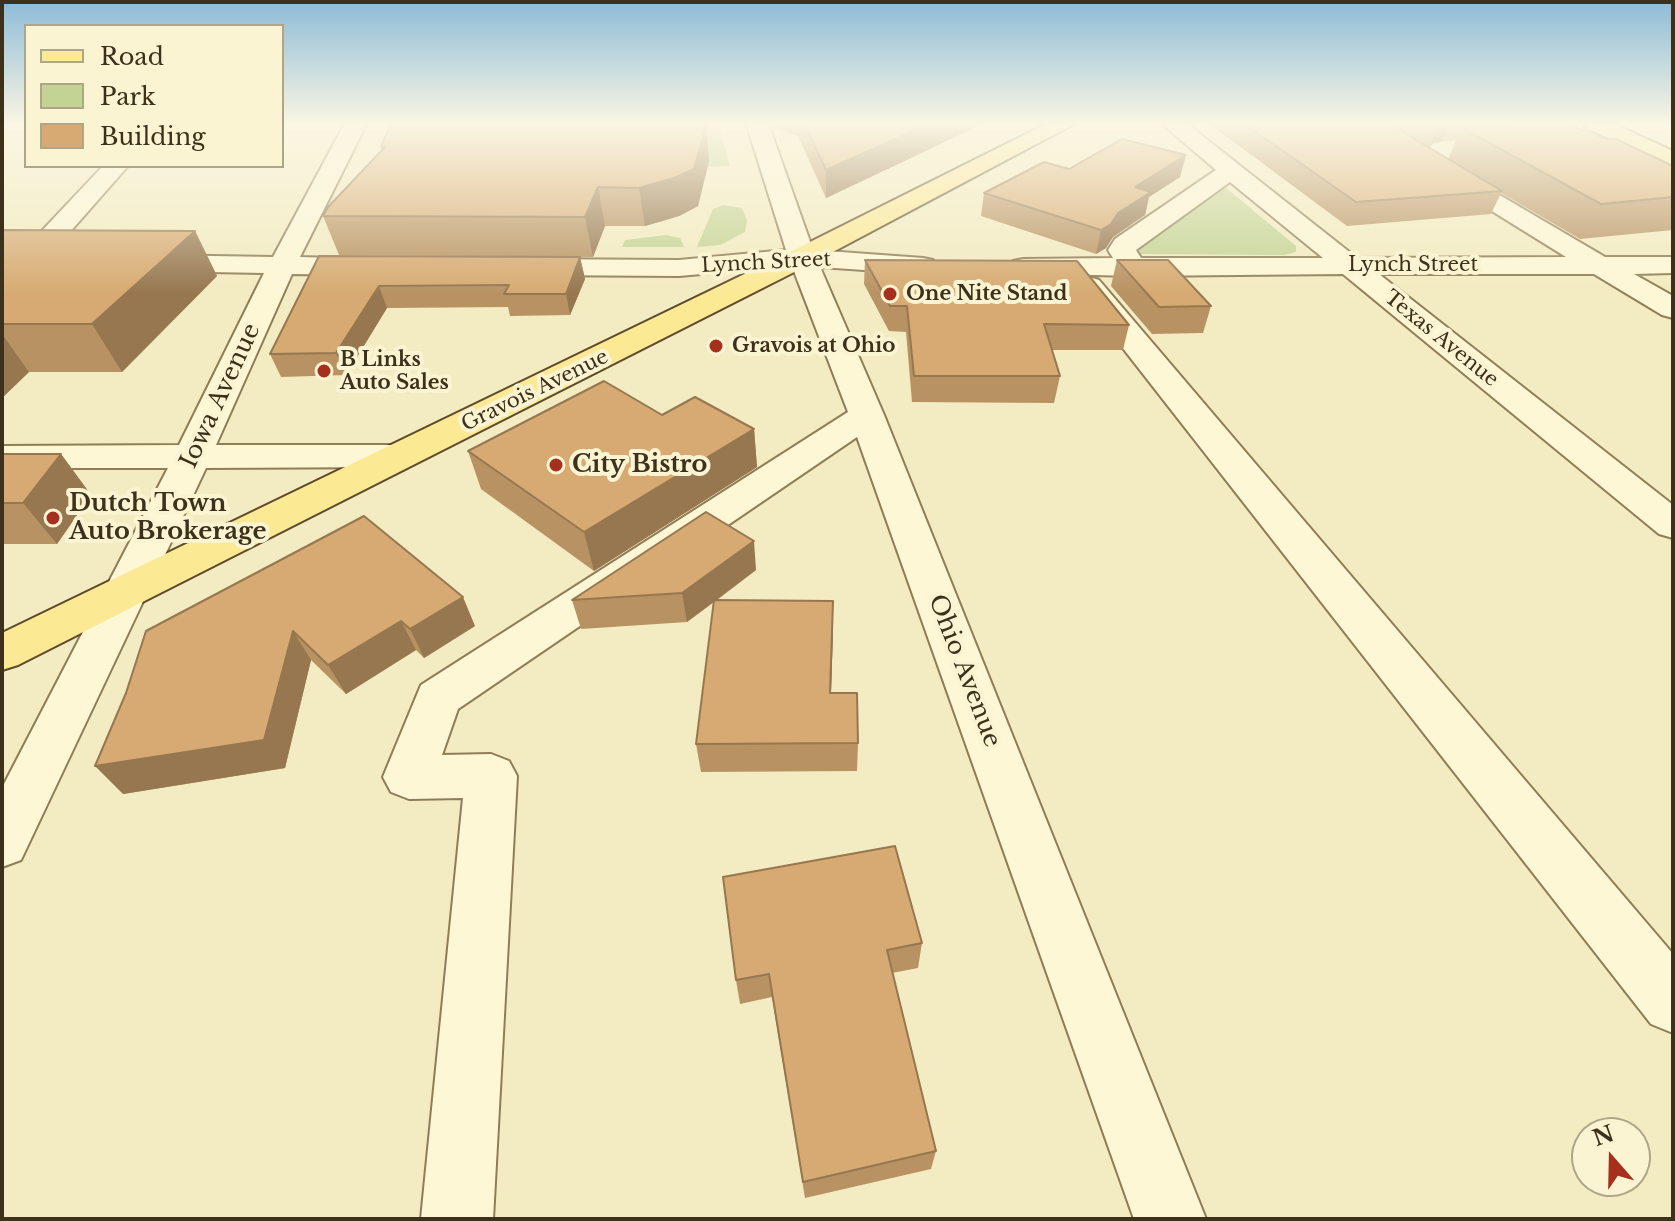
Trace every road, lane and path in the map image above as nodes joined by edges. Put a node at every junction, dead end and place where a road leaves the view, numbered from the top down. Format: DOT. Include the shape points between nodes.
graph roads {
  1 [pos="103,180"];
  2 [pos="327,180"];
  3 [pos="776,180"];
  4 [pos="953,180"];
  5 [pos="1217,180"];
  6 [pos="1241,180"];
  7 [pos="1457,180"];
  8 [pos="802,257"];
  9 [pos="2,260"];
  10 [pos="30,260"];
  11 [pos="60,261"];
  12 [pos="120,262"];
  13 [pos="1349,265"];
  14 [pos="1601,265"];
  15 [pos="1673,265"];
  16 [pos="282,266"];
  17 [pos="409,267"];
  18 [pos="504,267"];
  19 [pos="945,267"];
  20 [pos="1003,267"];
  21 [pos="1076,267"];
  22 [pos="1133,268"];
  23 [pos="1673,309"];
  24 [pos="867,415"];
  25 [pos="192,455"];
  26 [pos="401,456"];
  27 [pos="2,457"];
  28 [pos="1673,525"];
  29 [pos="125,592"];
  30 [pos="2,653"];
  31 [pos="2,843"];
  32 [pos="1673,1002"];
  33 [pos="457,1219"];
  34 [pos="1170,1219"];
  1 -- 10 [label="street"];
  2 -- 16 [label="street, Iowa Avenue"];
  3 -- 8 [label="street, Ohio Avenue"];
  4 -- 8 [label="main road, Gravois Avenue"];
  5 -- 22 [label="street" via="1125,245 1122,250"];
  6 -- 13 [label="street, Texas Avenue"];
  7 -- 14 [label="street"];
  8 -- 18 [label="street, Lynch Street" via="679,268"];
  8 -- 19 [label="street, Lynch Street"];
  8 -- 24 [label="street, Ohio Avenue"];
  8 -- 26 [label="main road, Gravois Avenue"];
  9 -- 10 [label="street"];
  10 -- 11 [label="street"];
  12 -- 16 [label="street"];
  13 -- 14 [label="street, Lynch Street"];
  13 -- 22 [label="street, Lynch Street"];
  13 -- 28 [label="street, Texas Avenue"];
  14 -- 15 [label="street, Lynch Street"];
  14 -- 23 [label="street"];
  16 -- 17 [label="street"];
  16 -- 25 [label="street, Iowa Avenue"];
  20 -- 21 [label="street, Lynch Street"];
  21 -- 22 [label="street, Lynch Street"];
  21 -- 32 [label="street"];
  24 -- 33 [label="street" via="438,698 409,777 491,776"];
  24 -- 34 [label="street, Ohio Avenue"];
  25 -- 26 [label="street"];
  25 -- 27 [label="street"];
  25 -- 29 [label="street, Iowa Avenue"];
  26 -- 29 [label="main road, Gravois Avenue"];
  29 -- 30 [label="main road, Gravois Avenue"];
  29 -- 31 [label="street, Iowa Avenue"];
}
